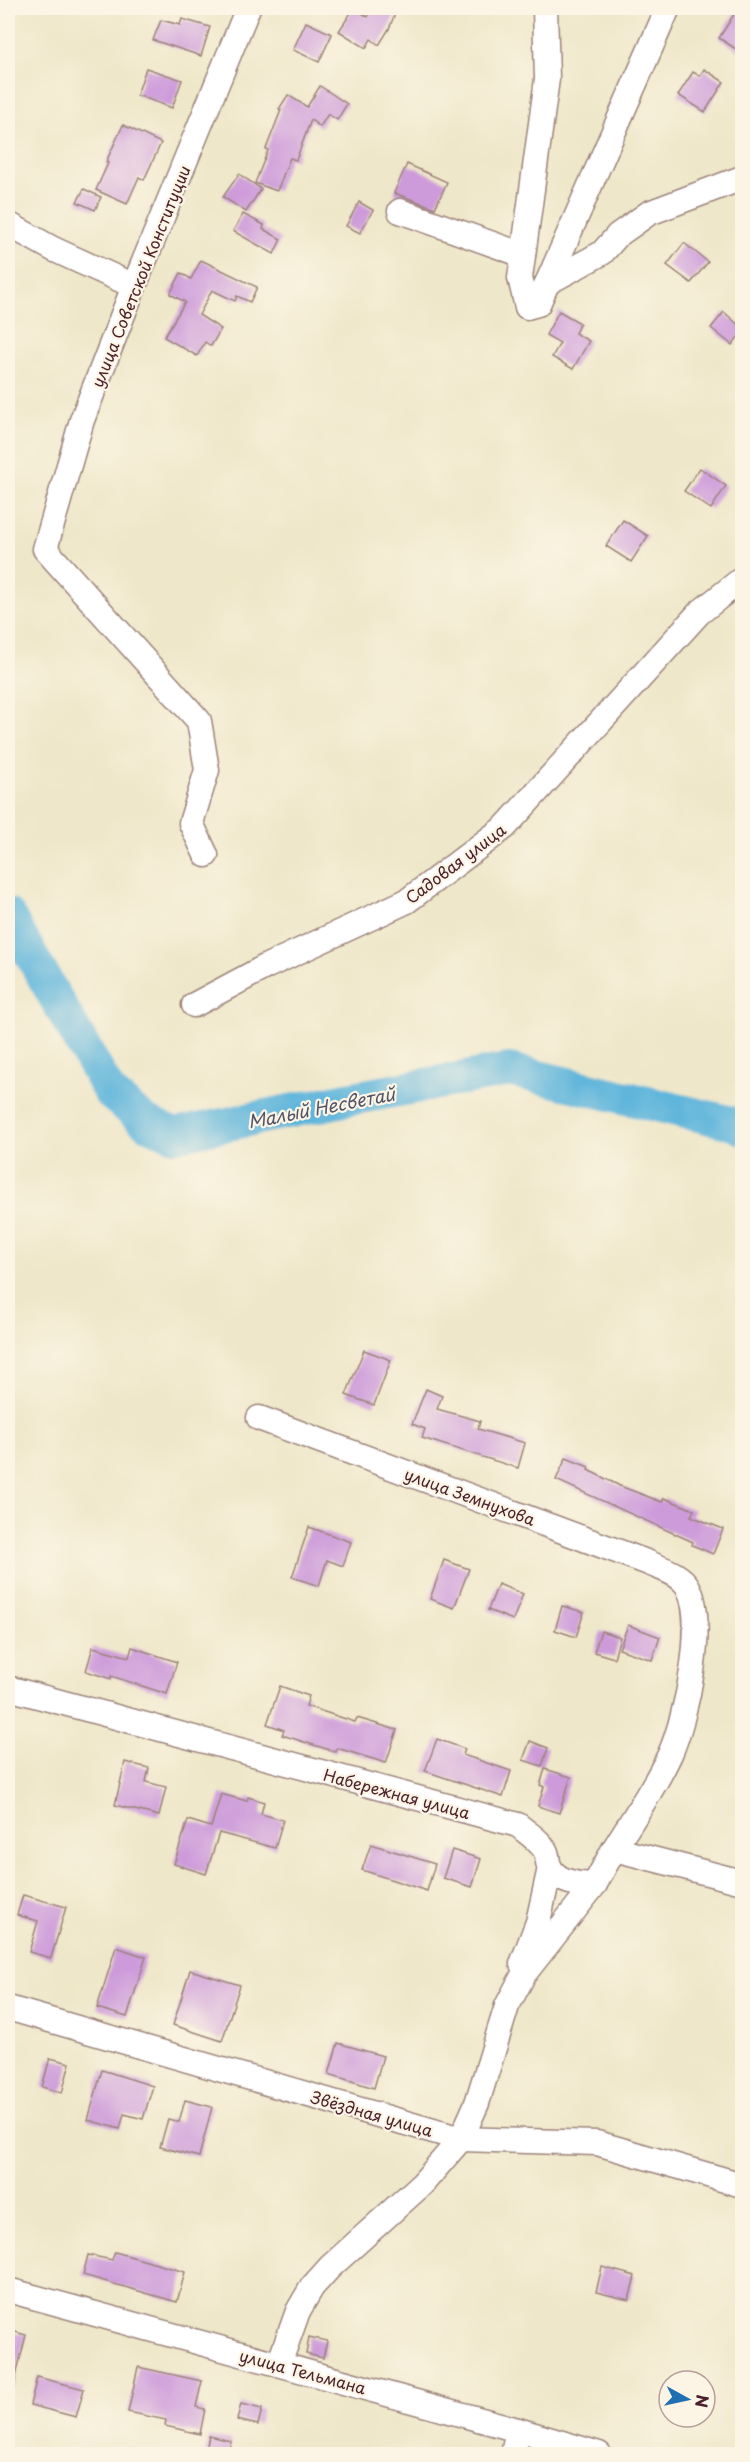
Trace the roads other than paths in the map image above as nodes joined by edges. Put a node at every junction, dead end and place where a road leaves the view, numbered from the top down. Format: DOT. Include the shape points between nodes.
graph roads {
  1 [pos="248,8"];
  2 [pos="545,8"];
  3 [pos="668,8"];
  4 [pos="742,178"];
  5 [pos="400,211"];
  6 [pos="8,224"];
  7 [pos="523,255"];
  8 [pos="547,283"];
  9 [pos="134,286"];
  10 [pos="742,579"];
  11 [pos="206,855"];
  12 [pos="194,1005"];
  13 [pos="258,1418"];
  14 [pos="8,1688"];
  15 [pos="614,1849"];
  16 [pos="550,1868"];
  17 [pos="742,1882"];
  18 [pos="595,1884"];
  19 [pos="507,2006"];
  20 [pos="8,2008"];
  21 [pos="461,2139"];
  22 [pos="742,2185"];
  23 [pos="8,2290"];
  24 [pos="279,2364"];
  25 [pos="518,2430"];
  26 [pos="513,2454"];
  27 [pos="598,2454"];
  1 -- 9 [label="street, улица Советской Конституции"];
  2 -- 7 [label="street" via="547,79"];
  3 -- 8 [label="street"];
  4 -- 8 [label="street" via="649,213 618,235 602,253"];
  5 -- 7 [label="street"];
  6 -- 9 [label="street"];
  7 -- 8 [label="street" via="520,278 527,307 538,304"];
  9 -- 11 [label="street, улица Советской Конституции" via="82,420 45,549 199,721 207,770 191,823"];
  10 -- 12 [label="street, Садовая улица" via="699,613 505,827 407,901 267,966"];
  13 -- 15 [label="street, улица Земнухова" via="649,1563 680,1578 688,1587 696,1628 695,1654 683,1715 670,1754"];
  14 -- 16 [label="street, Набережная улица" via="518,1825 545,1851"];
  15 -- 17 [label="street"];
  15 -- 18 [label="street"];
  16 -- 18 [label="street" via="567,1881 582,1886"];
  16 -- 19 [label="street" via="538,1922"];
  18 -- 19 [label="street" via="524,1974"];
  19 -- 21 [label="street" via="477,2103"];
  20 -- 21 [label="street, Звёздная улица"];
  21 -- 22 [label="street, Звёздная улица" via="597,2144"];
  21 -- 24 [label="street" via="422,2184 312,2287 298,2311"];
  23 -- 24 [label="street, улица Тельмана"];
  24 -- 25 [label="street, улица Тельмана"];
  25 -- 26 [label="street"];
  25 -- 27 [label="street, улица Тельмана"];
}
